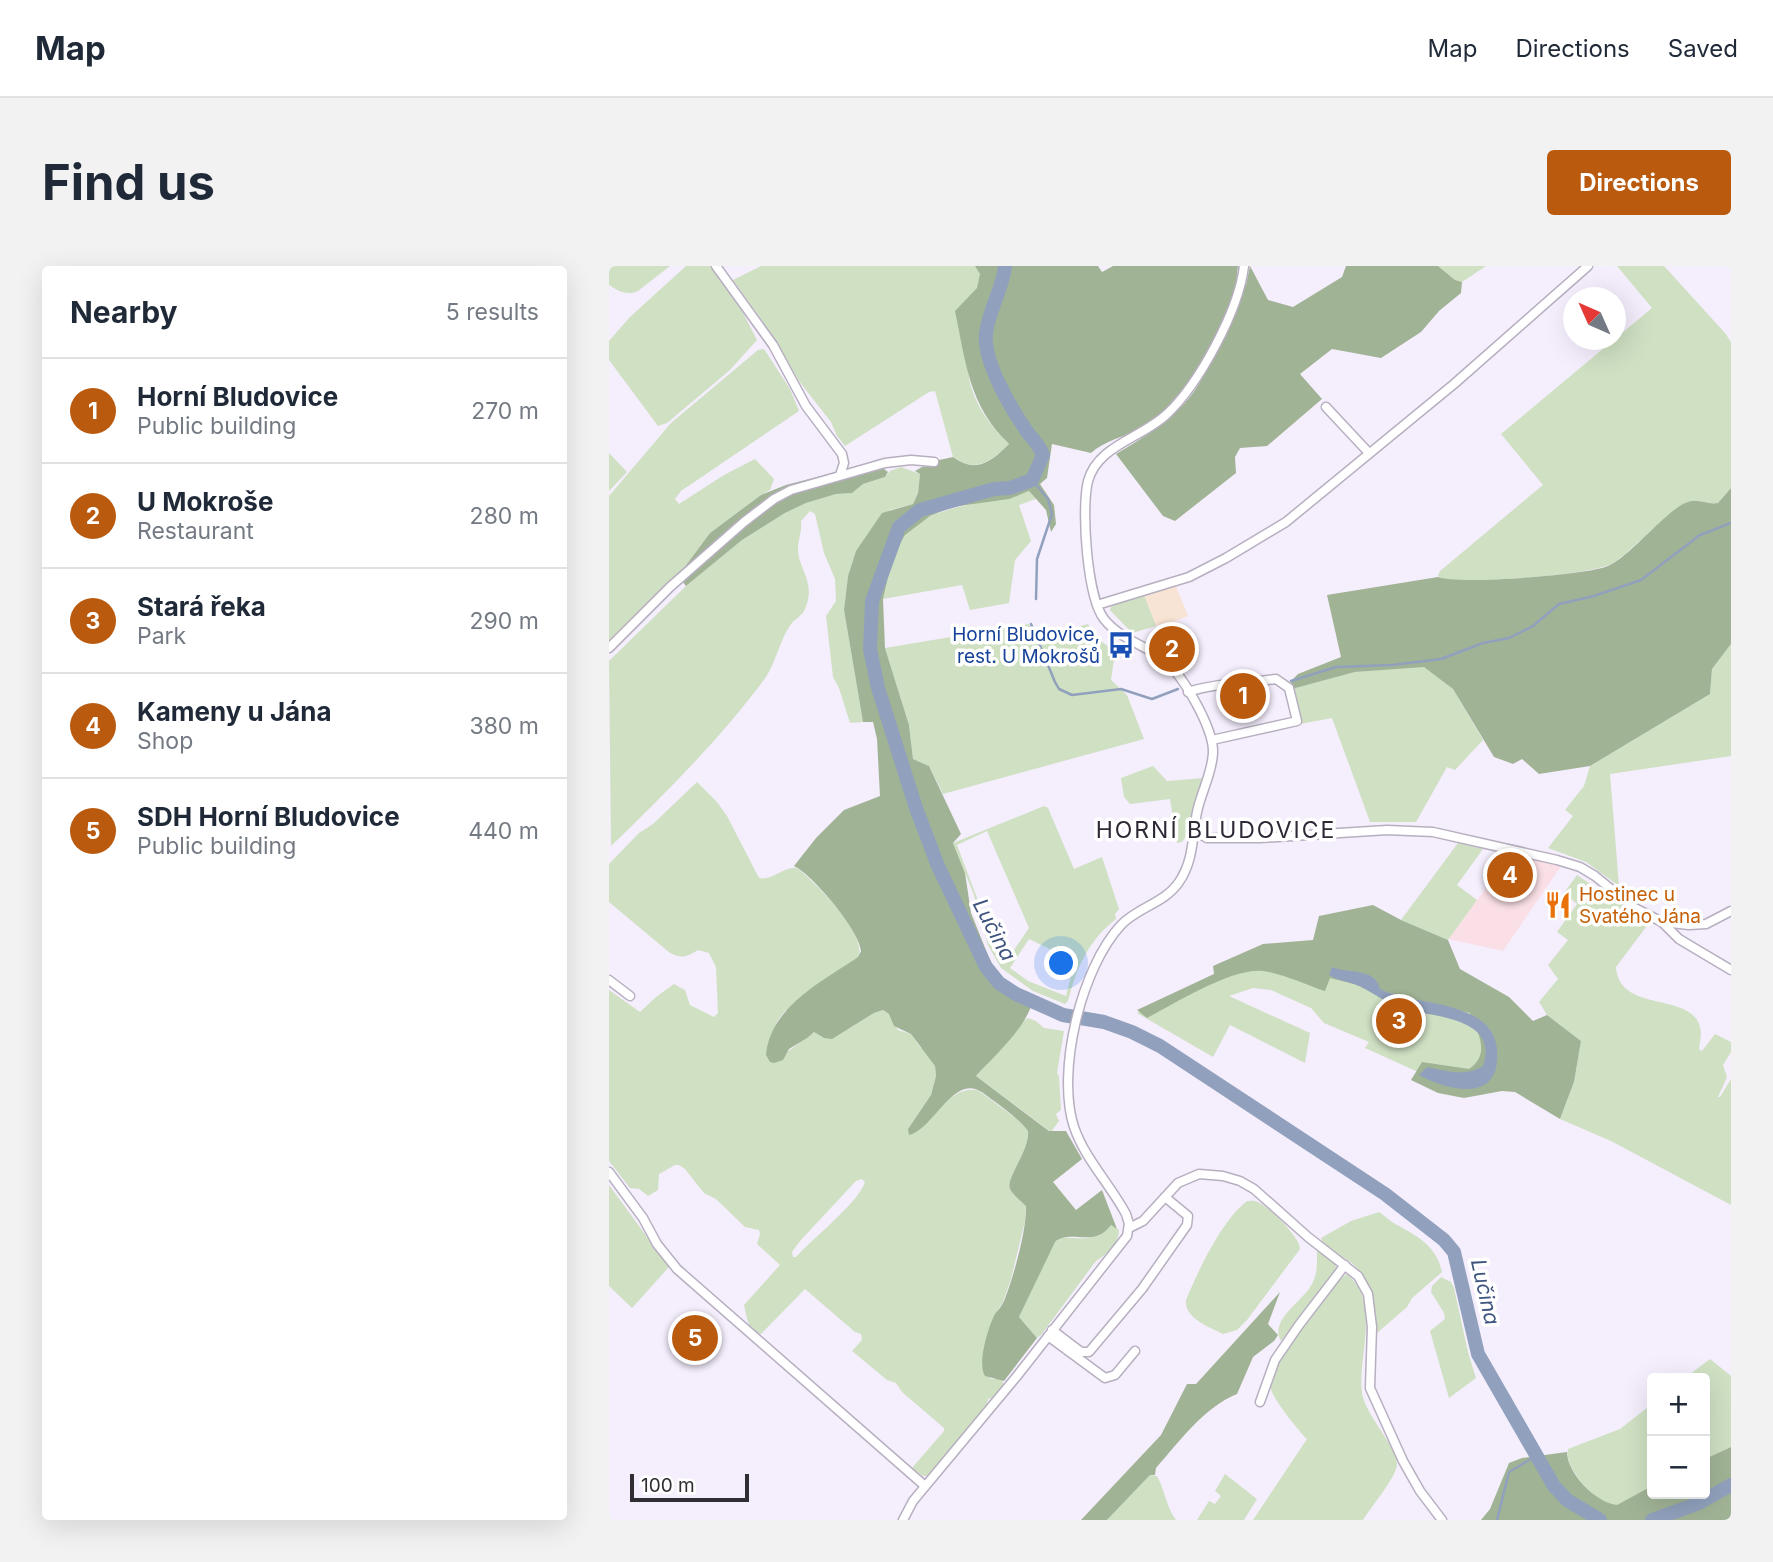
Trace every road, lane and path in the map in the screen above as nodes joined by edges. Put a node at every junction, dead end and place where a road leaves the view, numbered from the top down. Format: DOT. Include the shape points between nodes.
graph roads {
  1 [pos="716,266"];
  2 [pos="1244,266"];
  3 [pos="1588,266"];
  4 [pos="1326,407"];
  5 [pos="1369,453"];
  6 [pos="934,463"];
  7 [pos="840,475"];
  8 [pos="1097,605"];
  9 [pos="609,648"];
  10 [pos="1188,692"];
  11 [pos="1212,740"];
  12 [pos="1195,831"];
  13 [pos="1731,911"];
  14 [pos="1662,922"];
  15 [pos="1731,970"];
  16 [pos="609,980"];
  17 [pos="630,996"];
  18 [pos="609,1172"];
  19 [pos="1165,1197"];
  20 [pos="1129,1228"];
  21 [pos="1345,1265"];
  22 [pos="1050,1333"];
  23 [pos="1135,1351"];
  24 [pos="1260,1402"];
  25 [pos="925,1486"];
  26 [pos="903,1520"];
  27 [pos="1442,1520"];
  1 -- 7 [label="street" via="842,454"];
  2 -- 8 [label="street" via="1232,311 1187,392 1166,415 1106,453 1091,473 1086,523"];
  3 -- 5 [label="street"];
  4 -- 5 [label="street"];
  5 -- 8 [label="street" via="1286,522 1226,558 1189,577"];
  6 -- 7 [label="street" via="898,461"];
  7 -- 9 [label="street" via="774,499 670,587"];
  8 -- 10 [label="street" via="1117,631 1164,660"];
  10 -- 11 [label="street"];
  10 -- 11 [label="street" via="1209,685 1276,679 1289,688 1297,721"];
  11 -- 12 [label="street" via="1212,765"];
  12 -- 14 [label="street" via="1207,838 1433,832 1580,867 1633,907"];
  12 -- 20 [label="street" via="1190,859 1178,884 1161,900 1130,916 1105,947 1074,1027 1068,1097 1075,1127 1126,1213"];
  13 -- 14 [label="street" via="1706,924"];
  14 -- 15 [label="street" via="1679,939"];
  16 -- 17 [label="street"];
  18 -- 25 [label="street" via="677,1269"];
  19 -- 20 [label="street" via="1143,1221"];
  19 -- 21 [label="street" via="1178,1183 1199,1174 1240,1181"];
  19 -- 22 [label="street" via="1188,1216 1187,1226 1089,1352 1081,1352"];
  20 -- 22 [label="street" via="1125,1240"];
  21 -- 24 [label="street" via="1275,1360"];
  21 -- 27 [label="street" via="1359,1276 1368,1294 1374,1401 1420,1491"];
  22 -- 23 [label="street" via="1105,1378 1115,1375"];
  22 -- 25 [label="street"];
  25 -- 26 [label="street"];
}
